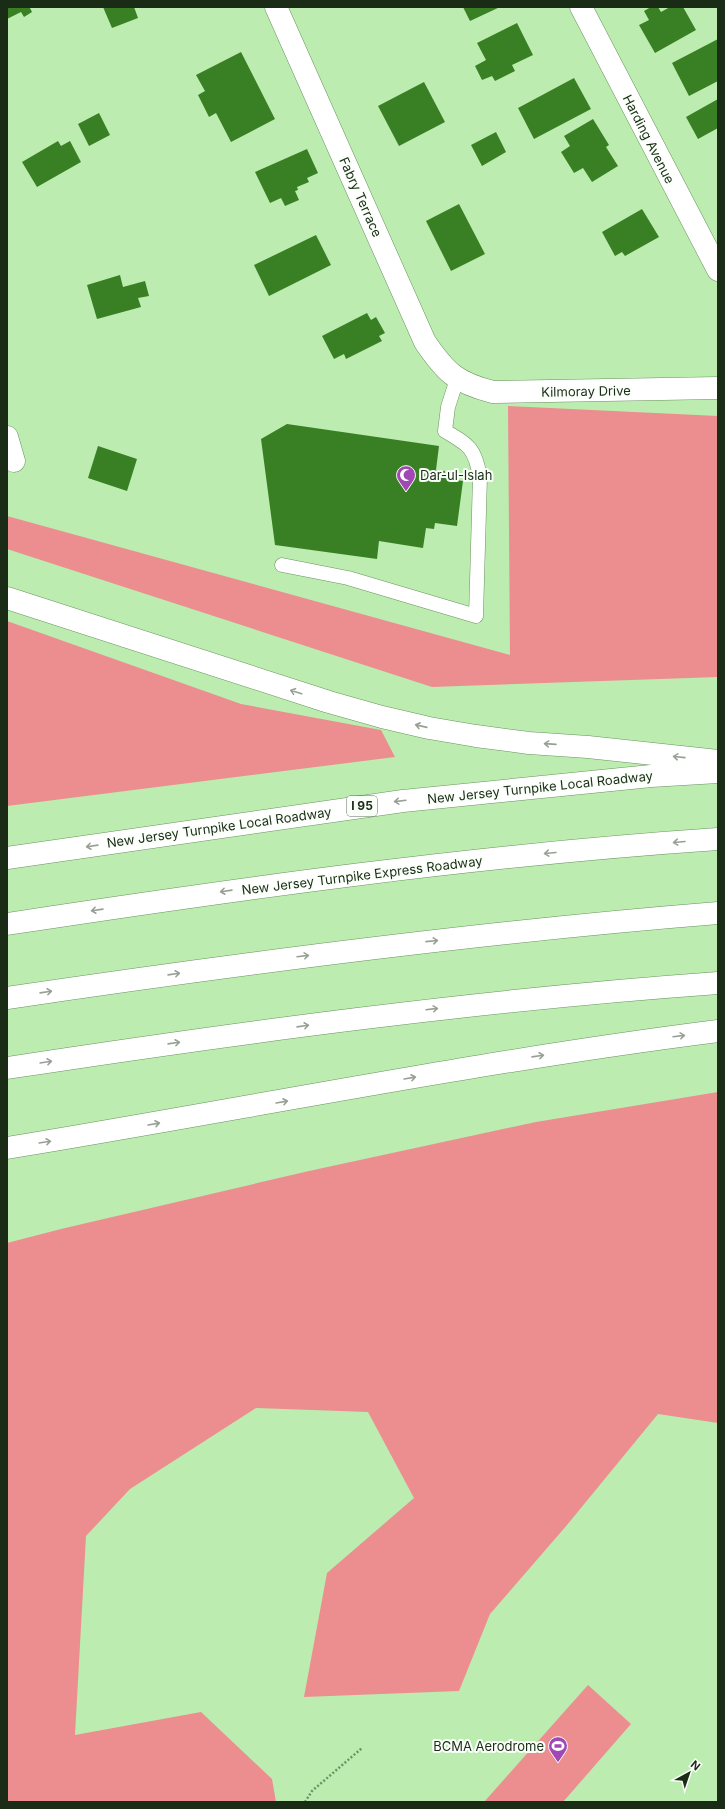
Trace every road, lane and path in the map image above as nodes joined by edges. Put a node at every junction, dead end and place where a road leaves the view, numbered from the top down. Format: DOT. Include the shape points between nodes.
graph roads {
  1 [pos="276,7"];
  2 [pos="581,7"];
  3 [pos="718,270"];
  4 [pos="457,379"];
  5 [pos="718,388"];
  6 [pos="7,437"];
  7 [pos="14,461"];
  8 [pos="282,565"];
  9 [pos="7,598"];
  10 [pos="718,761"];
  11 [pos="718,772"];
  12 [pos="718,839"];
  13 [pos="7,858"];
  14 [pos="718,913"];
  15 [pos="7,924"];
  16 [pos="718,983"];
  17 [pos="7,998"];
  18 [pos="718,1031"];
  19 [pos="7,1068"];
  20 [pos="7,1148"];
  21 [pos="362,1748"];
  22 [pos="305,1802"];
  1 -- 4 [label="main road, Fabry Terrace" via="425,342 440,365"];
  2 -- 3 [label="main road, Harding Avenue"];
  4 -- 5 [label="main road, Kilmoray Drive" via="493,392"];
  4 -- 8 [label="lane" via="448,407 445,431 470,447 477,461 480,476 476,616 348,578"];
  6 -- 7 [label="main road"];
  10 -- 9 [label="main road, one-way" via="506,740 429,728 329,702"];
  11 -- 13 [label="main road, New Jersey Turnpike Local Roadway / I 95, one-way" via="403,801"];
  12 -- 15 [label="main road, New Jersey Turnpike Express Roadway, one-way" via="522,856 352,875"];
  17 -- 14 [label="main road, one-way" via="349,950"];
  19 -- 16 [label="main road, one-way" via="423,1010"];
  20 -- 18 [label="main road, one-way" via="526,1058"];
  21 -- 22 [label="path" via="312,1790"];
}
